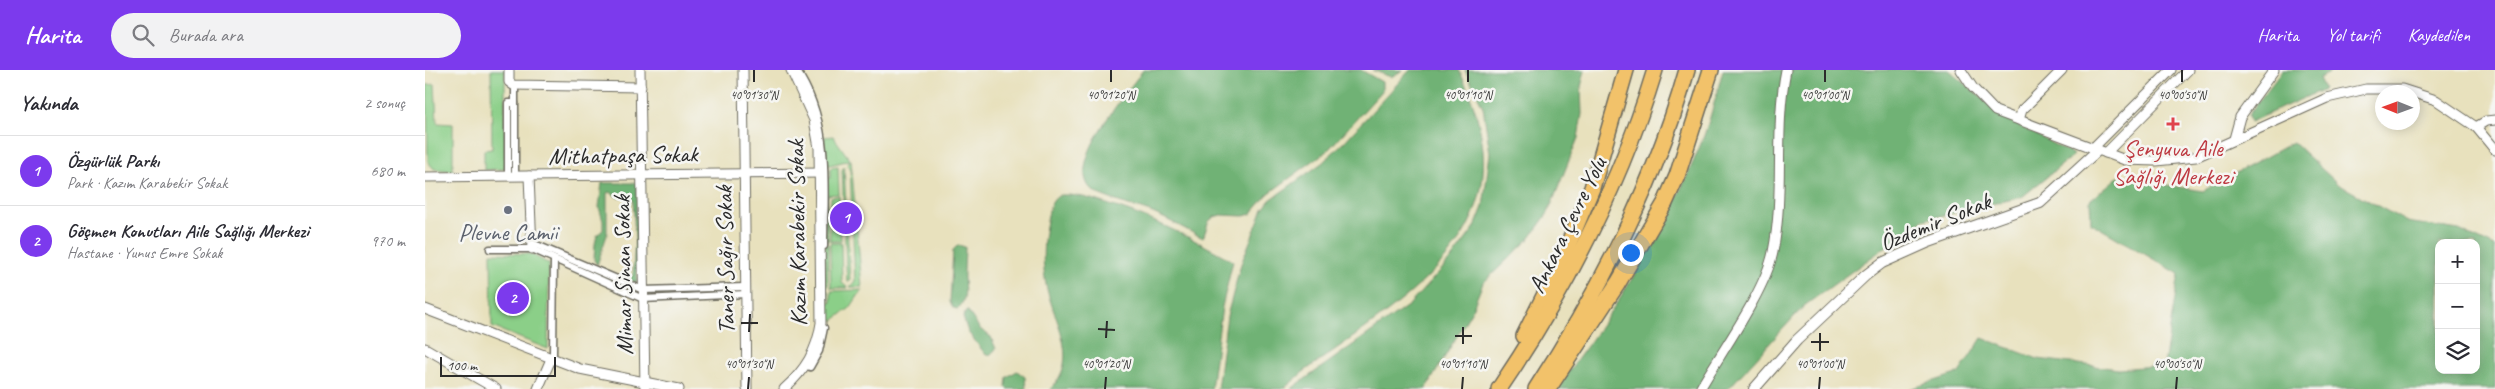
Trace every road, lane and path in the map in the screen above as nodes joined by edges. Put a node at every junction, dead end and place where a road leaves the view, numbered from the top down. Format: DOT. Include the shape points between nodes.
graph roads {
  1 [pos="509,70"];
  2 [pos="641,70"];
  3 [pos="743,70"];
  4 [pos="791,70"];
  5 [pos="796,70"];
  6 [pos="1655,70"];
  7 [pos="1687,70"];
  8 [pos="1711,70"];
  9 [pos="1717,70"];
  10 [pos="1786,70"];
  11 [pos="1961,70"];
  12 [pos="2062,70"];
  13 [pos="2171,70"];
  14 [pos="2188,70"];
  15 [pos="2274,70"];
  16 [pos="1626,71"];
  17 [pos="512,84"];
  18 [pos="641,87"];
  19 [pos="2019,120"];
  20 [pos="2495,120"];
  21 [pos="2476,127"];
  22 [pos="2235,139"];
  23 [pos="2099,150"];
  24 [pos="2495,150"];
  25 [pos="744,173"];
  26 [pos="821,173"];
  27 [pos="642,174"];
  28 [pos="511,176"];
  29 [pos="529,176"];
  30 [pos="1677,176"];
  31 [pos="425,177"];
  32 [pos="532,246"];
  33 [pos="490,249"];
  34 [pos="554,260"];
  35 [pos="745,291"];
  36 [pos="643,295"];
  37 [pos="425,309"];
  38 [pos="425,348"];
  39 [pos="551,359"];
  40 [pos="806,365"];
  41 [pos="647,388"];
  42 [pos="497,389"];
  43 [pos="538,389"];
  44 [pos="679,389"];
  45 [pos="747,389"];
  46 [pos="784,389"];
  47 [pos="1488,389"];
  48 [pos="1499,389"];
  49 [pos="1536,389"];
  50 [pos="1548,389"];
  51 [pos="1700,389"];
  52 [pos="1754,389"];
  1 -- 17 [label="street"];
  2 -- 18 [label="street, Mimar Sinan Sokak"];
  3 -- 25 [label="street, Taner Sağır Sokak"];
  4 -- 26 [label="street, Kazım Karabekir Sokak" via="814,120"];
  5 -- 40 [label="street" via="819,124 825,164 824,329 817,355 810,367"];
  6 -- 48 [label="highway, Ankara Çevre Yolu" via="1627,152 1597,222 1547,316"];
  7 -- 49 [label="highway" via="1644,188 1610,261"];
  8 -- 30 [label="highway"];
  9 -- 30 [label="highway"];
  10 -- 51 [label="street" via="1779,102 1778,209 1773,253 1759,289"];
  11 -- 19 [label="street" via="1995,111"];
  12 -- 19 [label="street" via="2022,110"];
  13 -- 23 [label="street"];
  14 -- 23 [label="street"];
  15 -- 22 [label="street" via="2240,117"];
  16 -- 47 [label="highway" via="1592,188 1569,244 1523,337"];
  17 -- 18 [label="street"];
  17 -- 28 [label="street" via="515,103"];
  18 -- 27 [label="street, Mimar Sinan Sokak"];
  19 -- 23 [label="street"];
  20 -- 21 [label="street"];
  21 -- 22 [label="street" via="2435,100 2402,89 2366,89 2327,98"];
  21 -- 24 [label="street"];
  22 -- 23 [label="street" via="2196,157 2125,160"];
  23 -- 52 [label="street, Özdemir Sokak" via="2040,203 1929,242 1882,263 1797,340"];
  25 -- 26 [label="street, Mithatpaşa Sokak"];
  25 -- 27 [label="street, Mithatpaşa Sokak"];
  25 -- 35 [label="street, Taner Sağır Sokak"];
  26 -- 40 [label="street, Kazım Karabekir Sokak" via="821,323"];
  27 -- 29 [label="street, Mithatpaşa Sokak"];
  27 -- 36 [label="street, Mimar Sinan Sokak"];
  28 -- 29 [label="street, Mithatpaşa Sokak"];
  28 -- 31 [label="street, Mithatpaşa Sokak"];
  29 -- 32 [label="street"];
  30 -- 50 [label="highway" via="1650,232"];
  32 -- 33 [label="street"];
  32 -- 34 [label="street"];
  32 -- 36 [label="street"];
  34 -- 36 [label="street"];
  34 -- 39 [label="street"];
  35 -- 36 [label="street"];
  35 -- 45 [label="street, Taner Sağır Sokak"];
  36 -- 41 [label="street, Mimar Sinan Sokak"];
  37 -- 39 [label="street"];
  38 -- 42 [label="street"];
  39 -- 41 [label="street"];
  39 -- 43 [label="street"];
  40 -- 46 [label="street, Kazım Karabekir Sokak"];
  41 -- 44 [label="street"];
}
